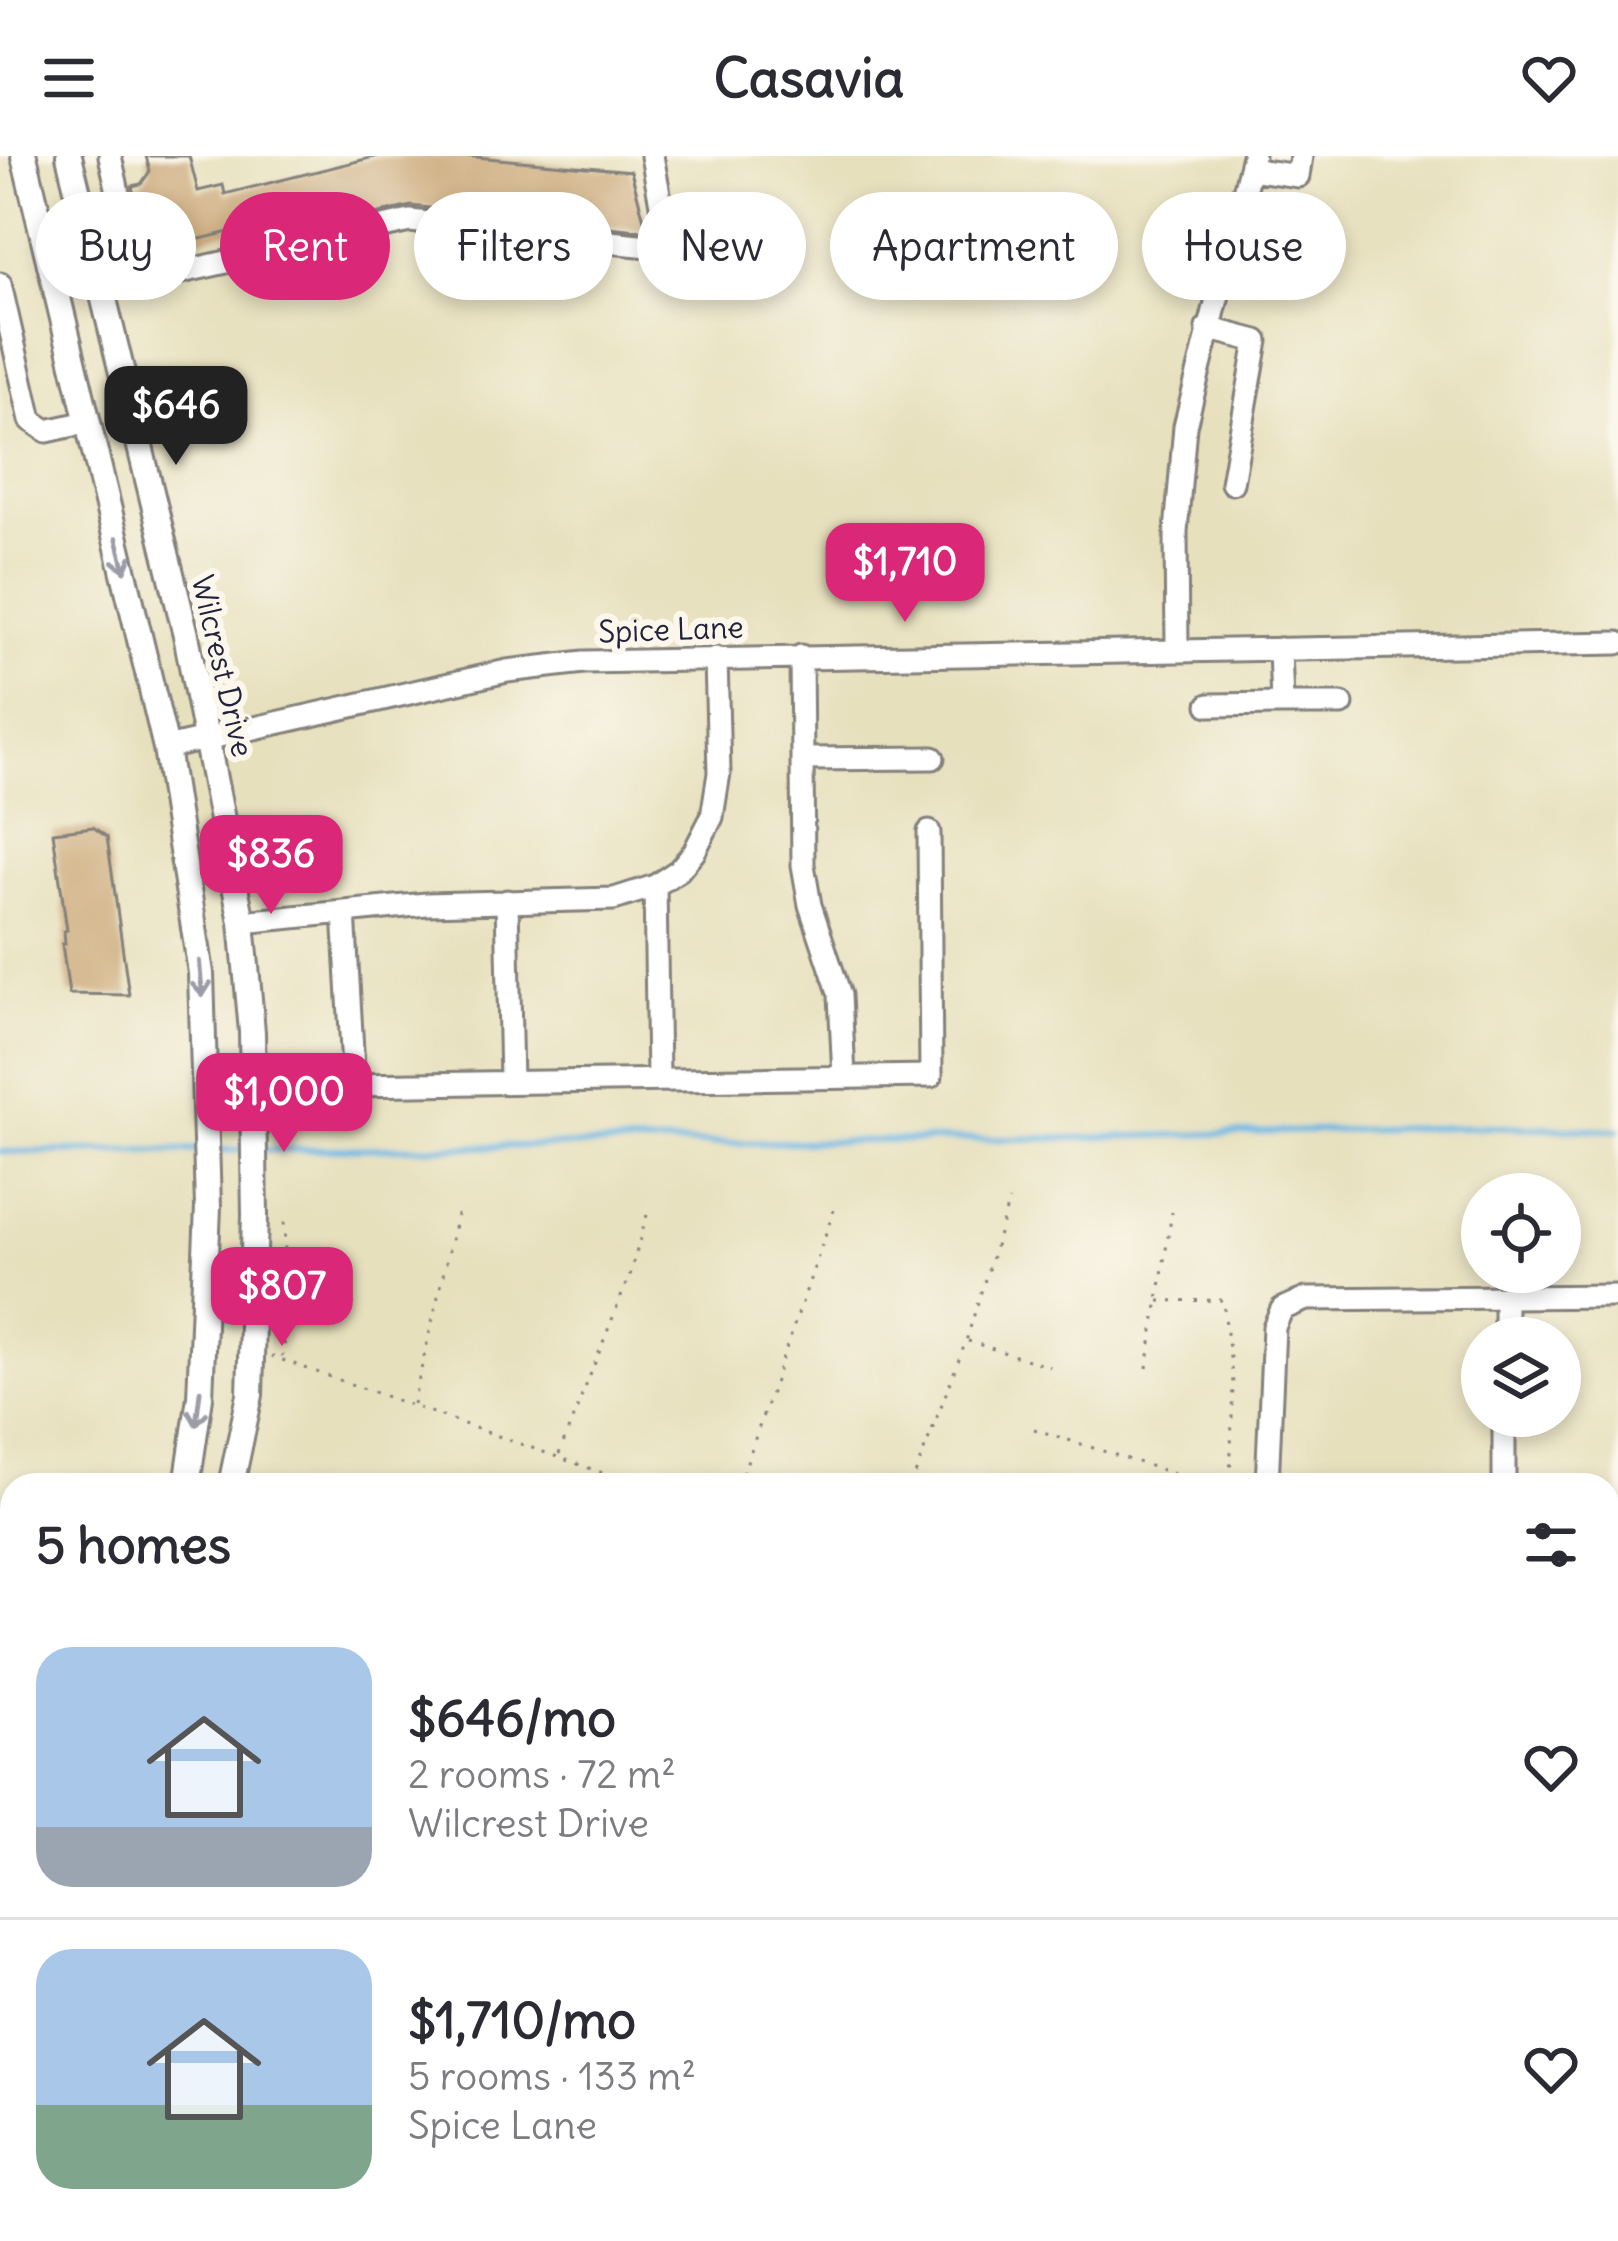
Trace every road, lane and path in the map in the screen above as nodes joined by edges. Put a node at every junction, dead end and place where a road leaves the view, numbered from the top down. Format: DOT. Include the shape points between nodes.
graph roads {
  1 [pos="24,156"];
  2 [pos="110,156"];
  3 [pos="652,156"];
  4 [pos="1301,156"];
  5 [pos="70,161"];
  6 [pos="1251,162"];
  7 [pos="78,192"];
  8 [pos="118,192"];
  9 [pos="196,269"];
  10 [pos="0,284"];
  11 [pos="104,300"];
  12 [pos="1207,328"];
  13 [pos="6,341"];
  14 [pos="131,407"];
  15 [pos="87,422"];
  16 [pos="1232,483"];
  17 [pos="1618,643"];
  18 [pos="1280,649"];
  19 [pos="1177,651"];
  20 [pos="801,656"];
  21 [pos="716,658"];
  22 [pos="1282,704"];
  23 [pos="1342,704"];
  24 [pos="1209,705"];
  25 [pos="208,738"];
  26 [pos="166,748"];
  27 [pos="933,758"];
  28 [pos="802,759"];
  29 [pos="928,832"];
  30 [pos="655,886"];
  31 [pos="507,902"];
  32 [pos="344,912"];
  33 [pos="242,922"];
  34 [pos="844,1078"];
  35 [pos="658,1079"];
  36 [pos="511,1082"];
  37 [pos="1009,1201"];
  38 [pos="836,1204"];
  39 [pos="649,1208"];
  40 [pos="458,1211"];
  41 [pos="1172,1212"];
  42 [pos="284,1215"];
  43 [pos="1617,1296"];
  44 [pos="1505,1297"];
  45 [pos="1159,1301"];
  46 [pos="1505,1317"];
  47 [pos="966,1341"];
  48 [pos="252,1355"];
  49 [pos="282,1359"];
  50 [pos="1050,1367"];
  51 [pos="1147,1368"];
  52 [pos="412,1405"];
  53 [pos="1034,1429"];
  54 [pos="1504,1437"];
  55 [pos="558,1457"];
  56 [pos="189,1473"];
  57 [pos="234,1473"];
  58 [pos="603,1473"];
  59 [pos="743,1473"];
  60 [pos="916,1473"];
  61 [pos="1172,1473"];
  62 [pos="1230,1473"];
  63 [pos="1268,1473"];
  64 [pos="1504,1473"];
  1 -- 15 [label="main road"];
  2 -- 5 [label="street"];
  2 -- 8 [label="street"];
  3 -- 9 [label="street" via="668,242 410,221"];
  4 -- 6 [label="street" via="1298,176"];
  5 -- 7 [label="main road, Wilcrest Drive"];
  6 -- 12 [label="street"];
  10 -- 13 [label="street"];
  11 -- 14 [label="main road, Wilcrest Drive"];
  12 -- 16 [label="street" via="1257,341"];
  12 -- 19 [label="street" via="1178,476"];
  13 -- 15 [label="street" via="31,420 47,431"];
  14 -- 15 [label="main road"];
  14 -- 25 [label="main road, Wilcrest Drive"];
  15 -- 26 [label="main road, one-way"];
  17 -- 18 [label="street, Spice Lane"];
  18 -- 19 [label="street, Spice Lane"];
  18 -- 22 [label="street"];
  19 -- 20 [label="street, Spice Lane"];
  20 -- 21 [label="street, Spice Lane"];
  20 -- 28 [label="street"];
  21 -- 25 [label="street, Spice Lane" via="507,671"];
  21 -- 30 [label="street" via="712,817 694,852"];
  22 -- 23 [label="street"];
  22 -- 24 [label="street"];
  25 -- 26 [label="street, Spice Lane"];
  25 -- 33 [label="main road, Wilcrest Drive"];
  26 -- 56 [label="main road, one-way" via="201,973 208,1105 200,1397"];
  27 -- 28 [label="street"];
  28 -- 34 [label="street" via="806,886 840,995"];
  29 -- 34 [label="street" via="931,1076"];
  30 -- 31 [label="street" via="614,899"];
  30 -- 35 [label="street"];
  31 -- 32 [label="street"];
  31 -- 36 [label="street"];
  32 -- 33 [label="street"];
  32 -- 36 [label="street" via="354,1085"];
  33 -- 48 [label="main road, Wilcrest Drive" via="254,1106"];
  34 -- 35 [label="street"];
  35 -- 36 [label="street"];
  37 -- 47 [label="path"];
  38 -- 59 [label="path"];
  39 -- 55 [label="path"];
  40 -- 52 [label="path"];
  41 -- 45 [label="path"];
  42 -- 49 [label="path"];
  43 -- 44 [label="street"];
  44 -- 46 [label="street"];
  44 -- 63 [label="street" via="1306,1299 1282,1309 1274,1327"];
  45 -- 51 [label="path"];
  45 -- 62 [label="path" via="1223,1300 1233,1383"];
  47 -- 50 [label="path"];
  47 -- 60 [label="path"];
  48 -- 49 [label="path"];
  48 -- 57 [label="main road, Wilcrest Drive"];
  49 -- 52 [label="path"];
  52 -- 55 [label="path"];
  53 -- 61 [label="path"];
  54 -- 64 [label="street"];
  55 -- 58 [label="path"];
}
